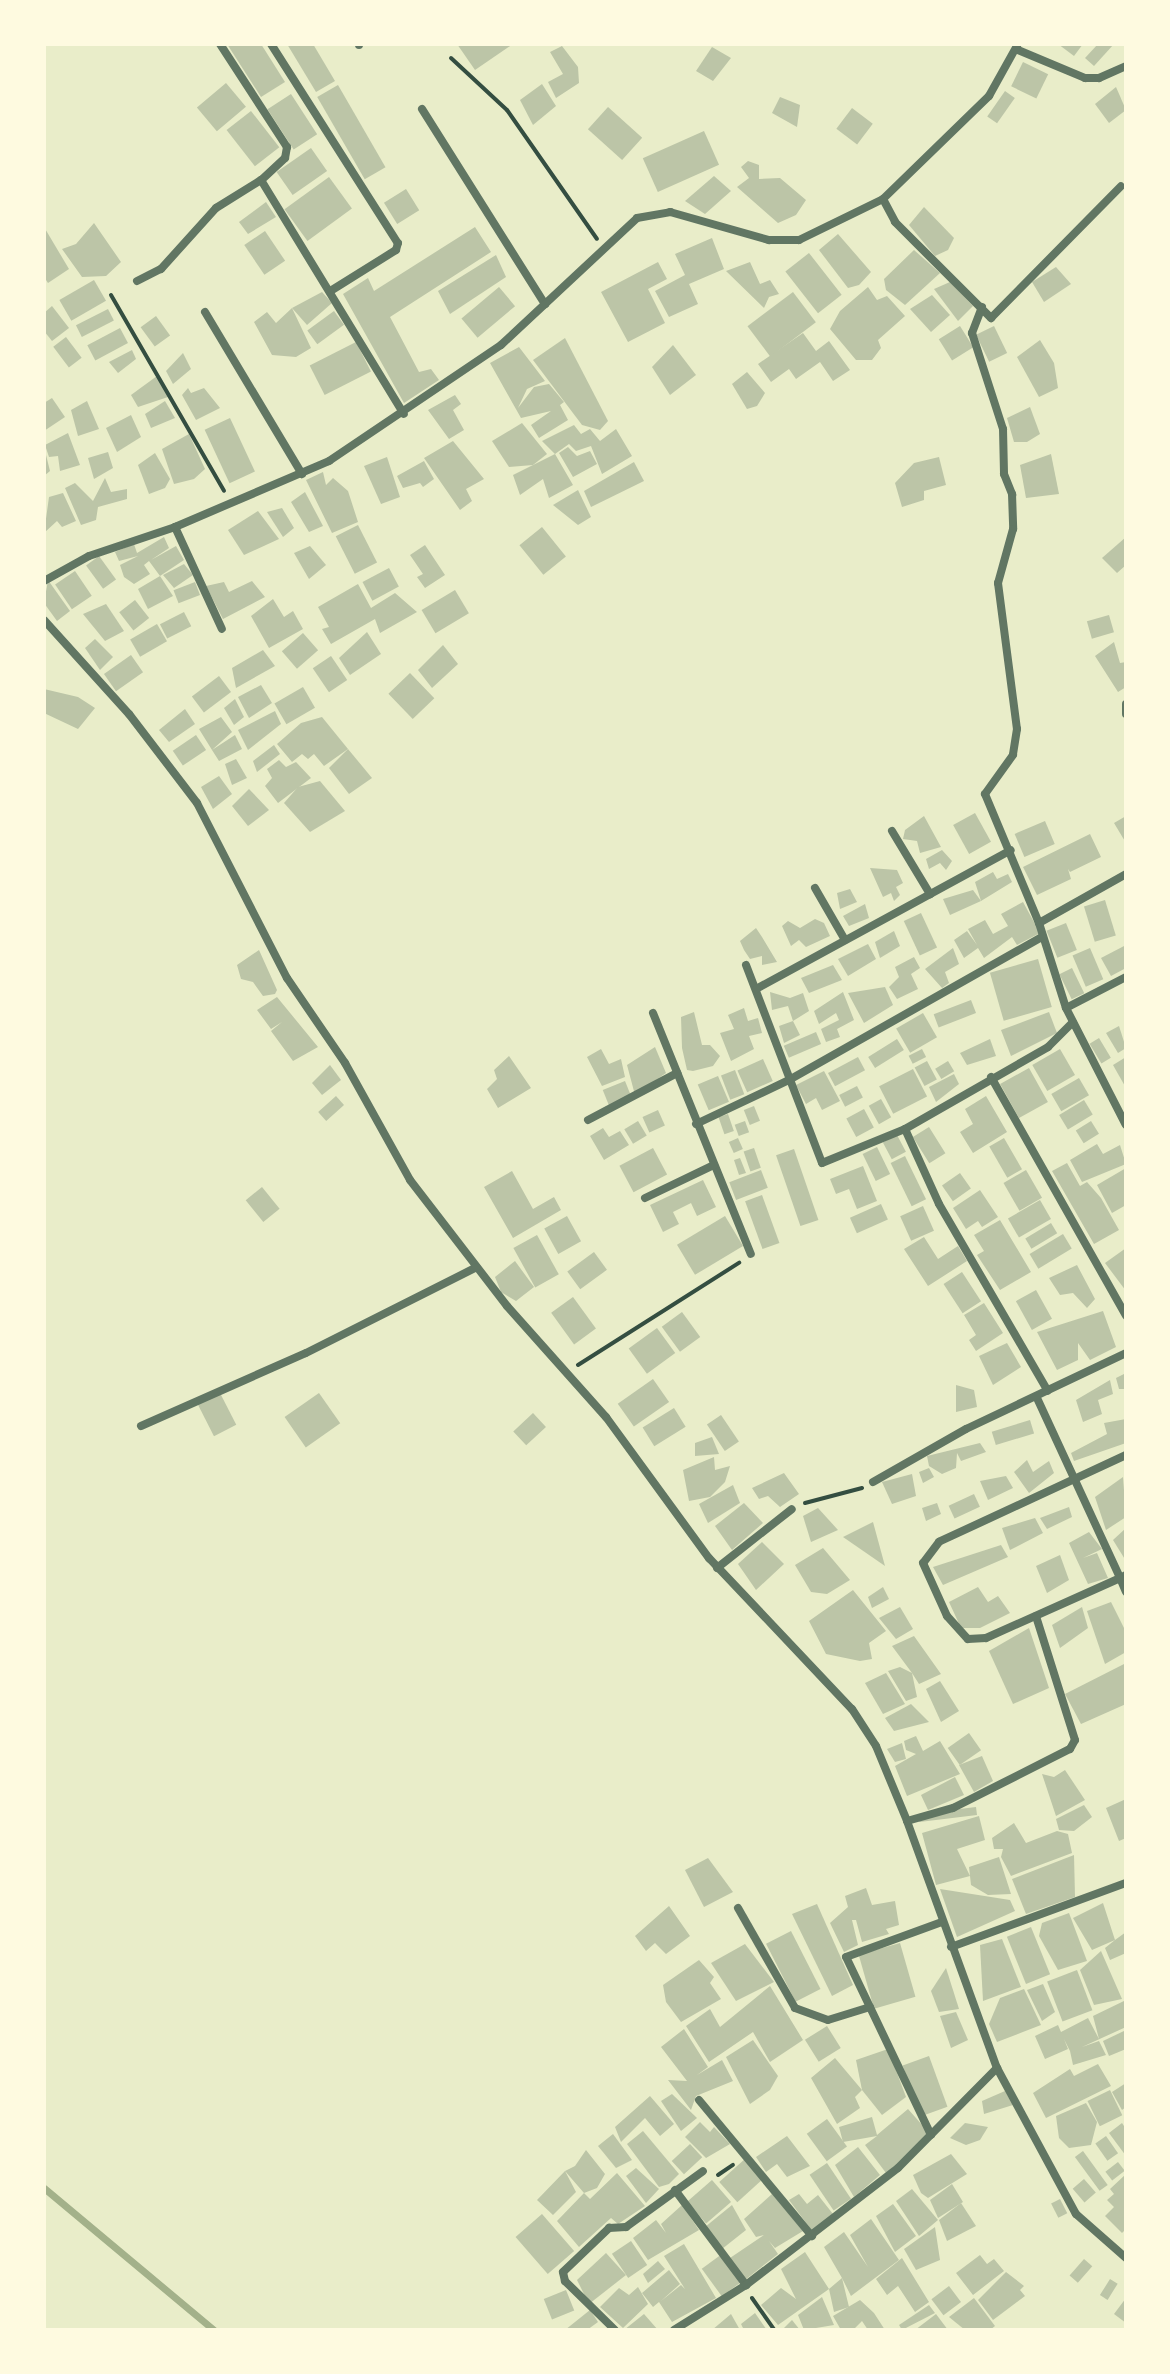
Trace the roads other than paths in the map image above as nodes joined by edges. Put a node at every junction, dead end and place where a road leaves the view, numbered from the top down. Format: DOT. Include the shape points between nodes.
graph roads {
  1 [pos="220,44"];
  2 [pos="271,44"];
  3 [pos="1018,47"];
  4 [pos="1126,66"];
  5 [pos="422,109"];
  6 [pos="261,180"];
  7 [pos="1121,186"];
  8 [pos="883,199"];
  9 [pos="137,281"];
  10 [pos="332,290"];
  11 [pos="545,304"];
  12 [pos="982,307"];
  13 [pos="205,312"];
  14 [pos="404,414"];
  15 [pos="302,474"];
  16 [pos="175,527"];
  17 [pos="44,581"];
  18 [pos="44,620"];
  19 [pos="222,629"];
  20 [pos="1126,704"];
  21 [pos="1126,714"];
  22 [pos="892,831"];
  23 [pos="1011,850"];
  24 [pos="1126,874"];
  25 [pos="815,888"];
  26 [pos="930,894"];
  27 [pos="1039,923"];
  28 [pos="1042,937"];
  29 [pos="845,940"];
  30 [pos="746,965"];
  31 [pos="1126,977"];
  32 [pos="756,989"];
  33 [pos="1066,1008"];
  34 [pos="653,1013"];
  35 [pos="1073,1022"];
  36 [pos="677,1073"];
  37 [pos="991,1077"];
  38 [pos="789,1080"];
  39 [pos="588,1120"];
  40 [pos="696,1124"];
  41 [pos="1126,1125"];
  42 [pos="905,1129"];
  43 [pos="714,1165"];
  44 [pos="645,1198"];
  45 [pos="751,1254"];
  46 [pos="477,1267"];
  47 [pos="1126,1316"];
  48 [pos="1126,1353"];
  49 [pos="1048,1391"];
  50 [pos="1037,1398"];
  51 [pos="141,1426"];
  52 [pos="1126,1455"];
  53 [pos="1075,1478"];
  54 [pos="873,1482"];
  55 [pos="792,1509"];
  56 [pos="717,1568"];
  57 [pos="1123,1576"];
  58 [pos="1126,1592"];
  59 [pos="1036,1616"];
  60 [pos="907,1821"];
  61 [pos="1126,1883"];
  62 [pos="738,1908"];
  63 [pos="942,1922"];
  64 [pos="951,1947"];
  65 [pos="870,2007"];
  66 [pos="997,2068"];
  67 [pos="699,2100"];
  68 [pos="931,2135"];
  69 [pos="703,2171"];
  70 [pos="675,2190"];
  71 [pos="812,2236"];
  72 [pos="1126,2258"];
  73 [pos="745,2285"];
  74 [pos="615,2330"];
  75 [pos="674,2330"];
  1 -- 6 [label="street" via="287,147 285,158"];
  2 -- 10 [label="street" via="398,243 396,250"];
  3 -- 4 [label="street" via="1085,78"];
  3 -- 8 [label="street" via="989,96 919,170"];
  5 -- 11 [label="street"];
  6 -- 9 [label="street" via="216,208 161,269"];
  6 -- 10 [label="street"];
  7 -- 12 [label="street" via="991,318"];
  8 -- 11 [label="street" via="799,240 769,240 670,212 637,218"];
  8 -- 12 [label="street" via="895,222"];
  10 -- 14 [label="street"];
  11 -- 14 [label="street" via="491,353"];
  12 -- 23 [label="street" via="972,333 1003,429 1004,474 1012,494 1013,529 998,583 1017,729 1013,755 985,794"];
  13 -- 15 [label="street"];
  14 -- 15 [label="street"];
  15 -- 16 [label="street"];
  16 -- 17 [label="street" via="89,556"];
  16 -- 19 [label="street"];
  18 -- 46 [label="street" via="129,714 197,803 287,978 345,1063 392,1156"];
  20 -- 21 [label="street"];
  22 -- 26 [label="street"];
  23 -- 26 [label="street"];
  23 -- 27 [label="street"];
  24 -- 27 [label="street"];
  25 -- 29 [label="street"];
  26 -- 29 [label="street"];
  27 -- 28 [label="street"];
  28 -- 33 [label="street"];
  28 -- 38 [label="street"];
  29 -- 32 [label="street"];
  30 -- 32 [label="street"];
  31 -- 33 [label="street"];
  32 -- 38 [label="street"];
  33 -- 35 [label="street"];
  34 -- 36 [label="street"];
  35 -- 37 [label="street" via="1048,1047"];
  35 -- 41 [label="street"];
  36 -- 39 [label="street"];
  36 -- 40 [label="street"];
  37 -- 42 [label="street"];
  37 -- 47 [label="street"];
  38 -- 40 [label="street"];
  38 -- 42 [label="street" via="822,1163"];
  40 -- 43 [label="street"];
  42 -- 49 [label="street" via="939,1204"];
  43 -- 44 [label="street"];
  43 -- 45 [label="street"];
  46 -- 51 [label="street" via="306,1353"];
  46 -- 56 [label="street" via="606,1417"];
  48 -- 49 [label="street"];
  49 -- 50 [label="street"];
  50 -- 53 [label="street"];
  50 -- 54 [label="street" via="966,1429"];
  52 -- 53 [label="street"];
  53 -- 57 [label="street"];
  53 -- 59 [label="street" via="939,1542 923,1563 947,1616 968,1639 986,1638"];
  55 -- 56 [label="street"];
  56 -- 60 [label="street" via="843,1697 876,1746"];
  57 -- 58 [label="street"];
  57 -- 59 [label="street"];
  59 -- 60 [label="street" via="1075,1740 1070,1749 953,1808"];
  60 -- 63 [label="street"];
  61 -- 64 [label="street"];
  62 -- 65 [label="street" via="795,2008 828,2020"];
  63 -- 64 [label="street"];
  63 -- 65 [label="street" via="848,1953"];
  64 -- 66 [label="street"];
  65 -- 68 [label="street"];
  66 -- 68 [label="street"];
  66 -- 72 [label="street" via="1076,2214"];
  67 -- 71 [label="street"];
  68 -- 71 [label="street"];
  69 -- 70 [label="street"];
  70 -- 73 [label="street"];
  70 -- 74 [label="street" via="626,2227 609,2228 596,2237 563,2272 565,2281"];
  71 -- 73 [label="street"];
  73 -- 75 [label="street"];
}
